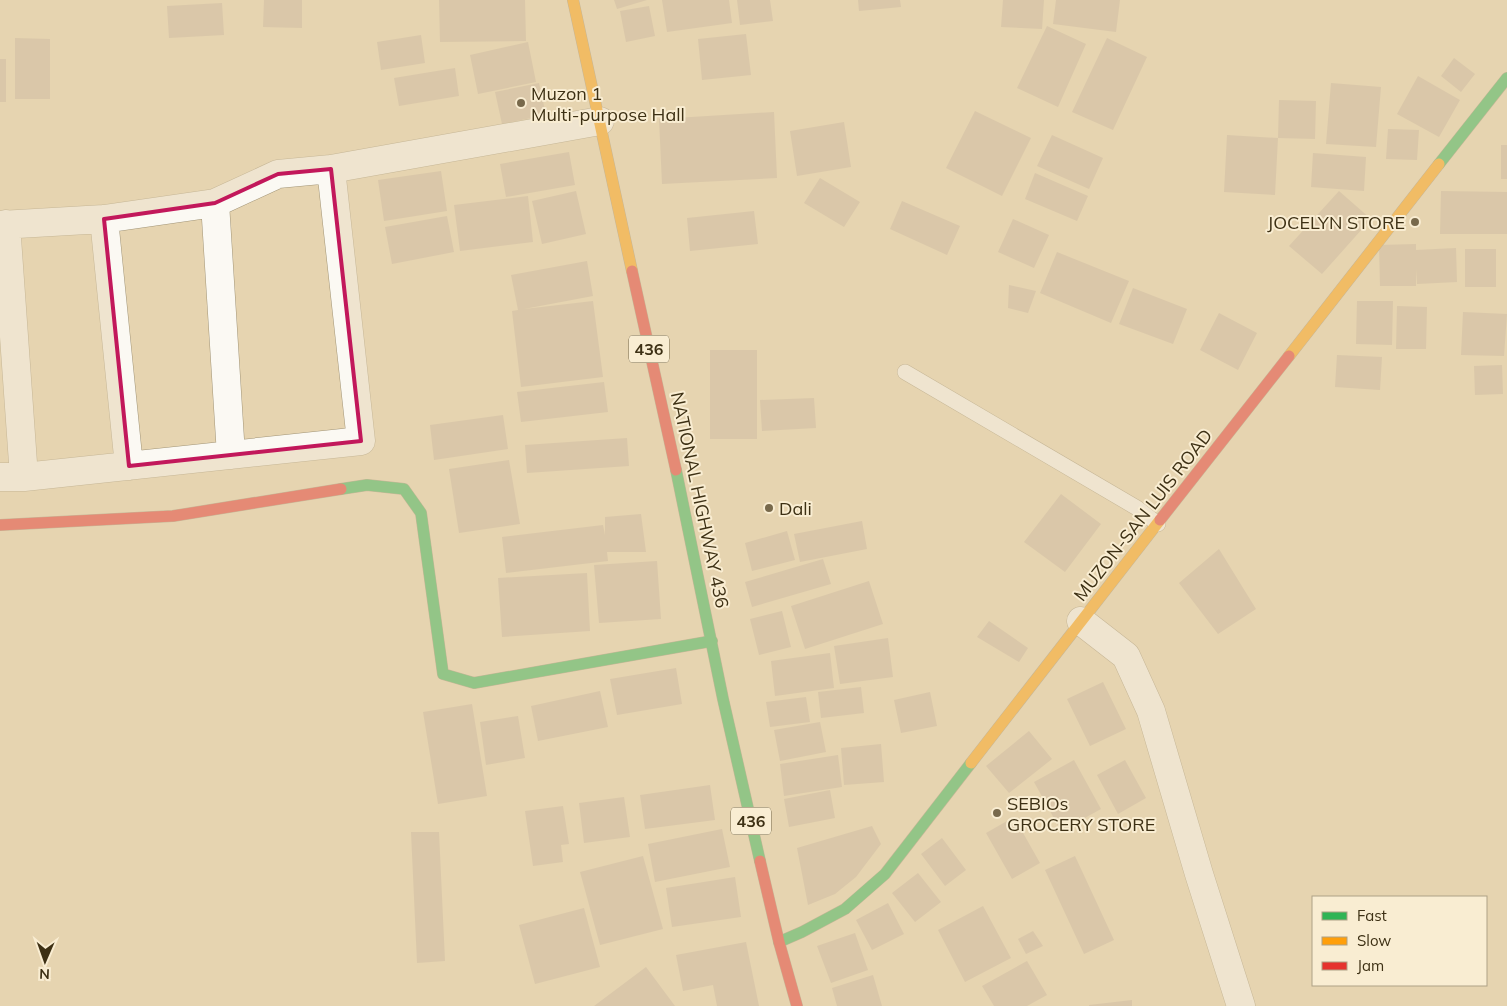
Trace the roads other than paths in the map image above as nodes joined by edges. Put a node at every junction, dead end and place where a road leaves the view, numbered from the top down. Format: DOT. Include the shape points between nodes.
graph roads {
  1 [pos="573,0"];
  2 [pos="1507,78"];
  3 [pos="600,121"];
  4 [pos="331,170"];
  5 [pos="215,203"];
  6 [pos="104,218"];
  7 [pos="3,225"];
  8 [pos="905,372"];
  9 [pos="231,455"];
  10 [pos="129,466"];
  11 [pos="12,477"];
  12 [pos="1158,524"];
  13 [pos="0,525"];
  14 [pos="1081,621"];
  15 [pos="712,641"];
  16 [pos="779,942"];
  17 [pos="796,1006"];
  18 [pos="1241,1006"];
  1 -- 3 [label="main road, NATIONAL HIGHWAY 436 / 436"];
  2 -- 12 [label="main road, MUZON-SAN LUIS ROAD"];
  3 -- 4 [label="street"];
  3 -- 15 [label="main road, NATIONAL HIGHWAY 436 / 436"];
  4 -- 5 [label="street" via="278,174"];
  4 -- 9 [label="street" via="361,441"];
  5 -- 6 [label="street"];
  5 -- 9 [label="street"];
  6 -- 7 [label="street"];
  6 -- 10 [label="street"];
  7 -- 11 [label="street"];
  8 -- 12 [label="lane" via="1137,508"];
  9 -- 10 [label="street"];
  10 -- 11 [label="street"];
  12 -- 14 [label="main road, MUZON-SAN LUIS ROAD"];
  13 -- 15 [label="main road" via="173,516 366,484 404,489 421,513 443,674 474,683"];
  14 -- 16 [label="main road, MUZON-SAN LUIS ROAD" via="885,874 845,909"];
  14 -- 18 [label="street" via="1126,656 1151,711"];
  15 -- 16 [label="main road, NATIONAL HIGHWAY 436 / 436"];
  16 -- 17 [label="main road, NATIONAL HIGHWAY 436 / 436"];
}
